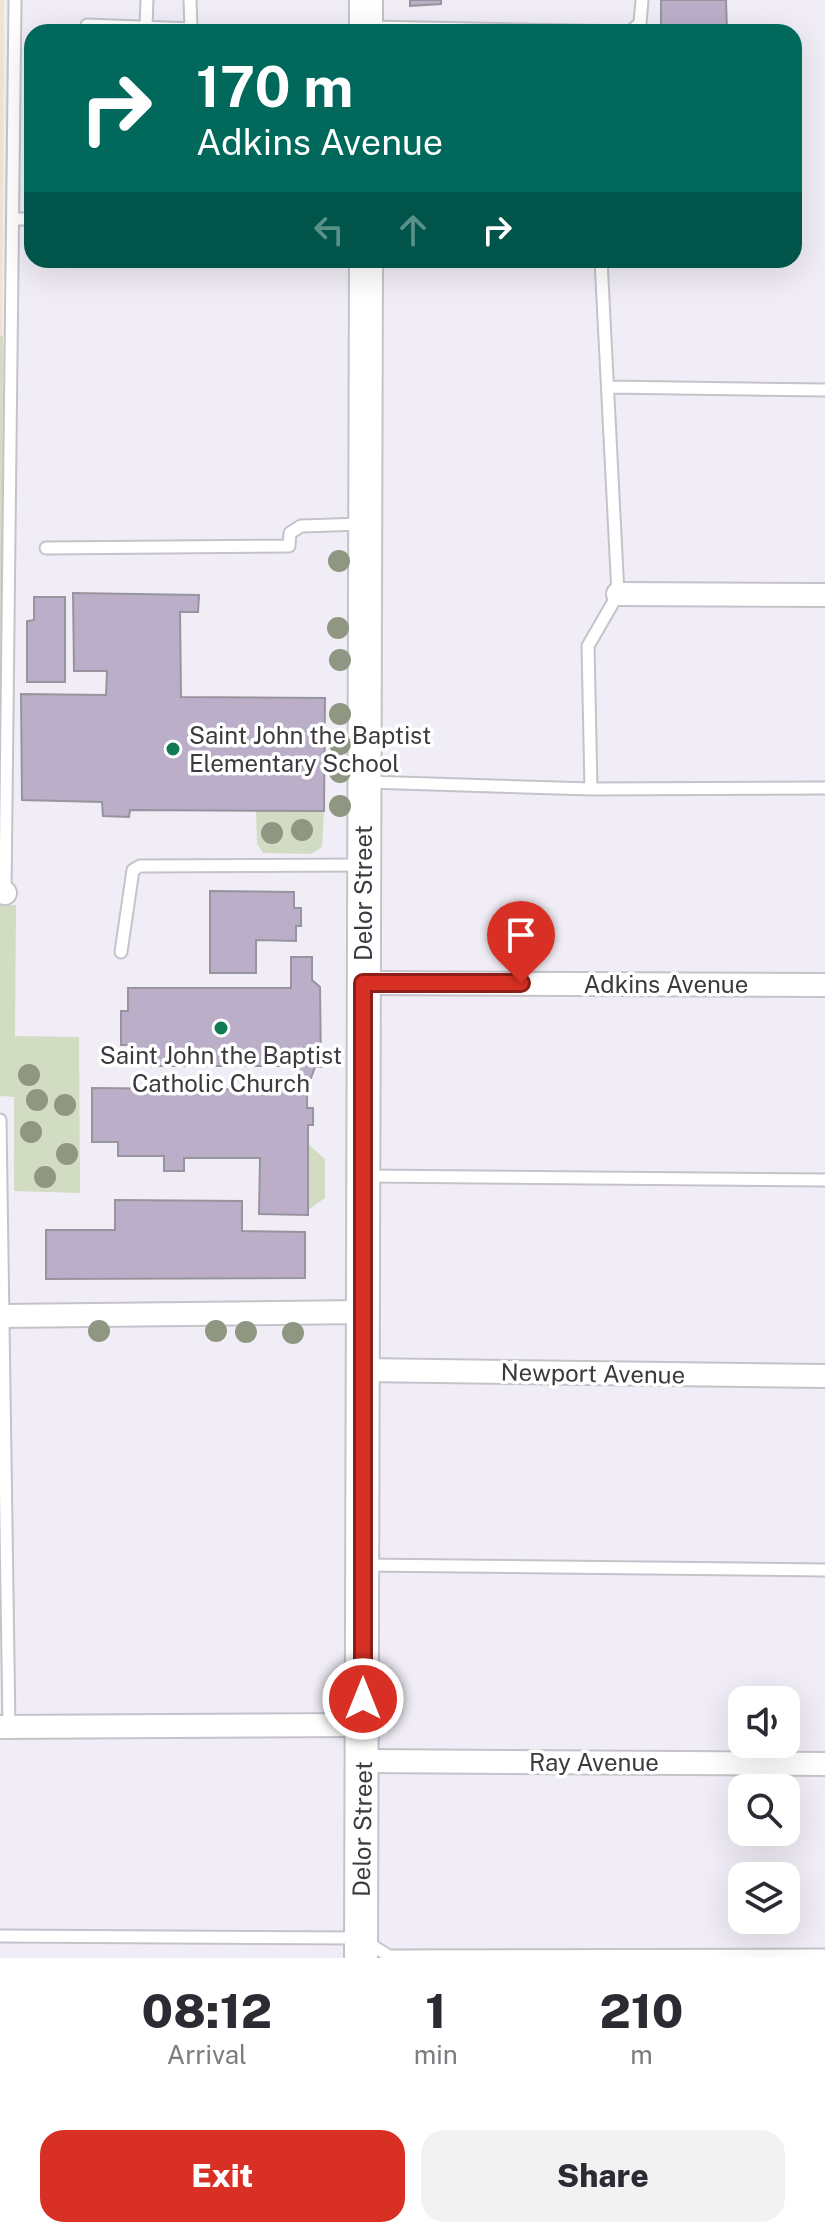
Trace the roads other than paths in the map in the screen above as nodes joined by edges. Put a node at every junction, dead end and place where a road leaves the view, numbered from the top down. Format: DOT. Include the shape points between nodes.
graph roads {
  1 [pos="15,0"];
  2 [pos="147,0"];
  3 [pos="190,0"];
  4 [pos="642,0"];
  5 [pos="366,20"];
  6 [pos="146,24"];
  7 [pos="191,24"];
  8 [pos="448,24"];
  9 [pos="637,24"];
  10 [pos="13,219"];
  11 [pos="24,219"];
  12 [pos="366,268"];
  13 [pos="601,268"];
  14 [pos="608,387"];
  15 [pos="825,390"];
  16 [pos="364,524"];
  17 [pos="46,548"];
  18 [pos="618,594"];
  19 [pos="825,595"];
  20 [pos="4,684"];
  21 [pos="364,782"];
  22 [pos="825,788"];
  23 [pos="591,789"];
  24 [pos="363,865"];
  25 [pos="3,892"];
  26 [pos="121,952"];
  27 [pos="363,983"];
  28 [pos="825,985"];
  29 [pos="0,1120"];
  30 [pos="363,1176"];
  31 [pos="825,1180"];
  32 [pos="362,1312"];
  33 [pos="2,1316"];
  34 [pos="362,1370"];
  35 [pos="825,1376"];
  36 [pos="3,1521"];
  37 [pos="363,1565"];
  38 [pos="825,1570"];
  39 [pos="362,1725"];
  40 [pos="4,1727"];
  41 [pos="363,1761"];
  42 [pos="825,1764"];
  43 [pos="0,1936"];
  44 [pos="360,1948"];
  45 [pos="825,1955"];
  1 -- 10 [label="lane"];
  2 -- 6 [label="lane"];
  3 -- 7 [label="lane"];
  4 -- 9 [label="lane"];
  5 -- 8 [label="lane"];
  10 -- 11 [label="lane"];
  10 -- 20 [label="lane"];
  12 -- 16 [label="street, Delor Street"];
  13 -- 14 [label="lane"];
  14 -- 15 [label="lane"];
  14 -- 18 [label="lane"];
  16 -- 17 [label="lane" via="301,526 290,533 289,546"];
  16 -- 21 [label="street, Delor Street"];
  18 -- 19 [label="street"];
  18 -- 23 [label="lane" via="588,646"];
  20 -- 25 [label="lane"];
  21 -- 23 [label="lane"];
  21 -- 24 [label="street, Delor Street"];
  22 -- 23 [label="lane"];
  24 -- 26 [label="lane" via="140,866 133,870"];
  24 -- 27 [label="street, Delor Street"];
  27 -- 28 [label="street, Adkins Avenue"];
  27 -- 30 [label="street, Delor Street"];
  29 -- 33 [label="lane"];
  30 -- 31 [label="lane"];
  30 -- 32 [label="street, Delor Street"];
  32 -- 33 [label="street"];
  32 -- 34 [label="street, Delor Street"];
  33 -- 36 [label="lane"];
  34 -- 35 [label="street, Newport Avenue"];
  34 -- 37 [label="street, Delor Street"];
  36 -- 40 [label="lane"];
  37 -- 38 [label="lane"];
  37 -- 39 [label="street, Delor Street"];
  39 -- 40 [label="street"];
  39 -- 41 [label="street, Delor Street"];
  41 -- 42 [label="street, Ray Avenue"];
  41 -- 44 [label="street, Delor Street"];
  43 -- 44 [label="lane"];
  44 -- 45 [label="lane" via="389,1956"];
}
